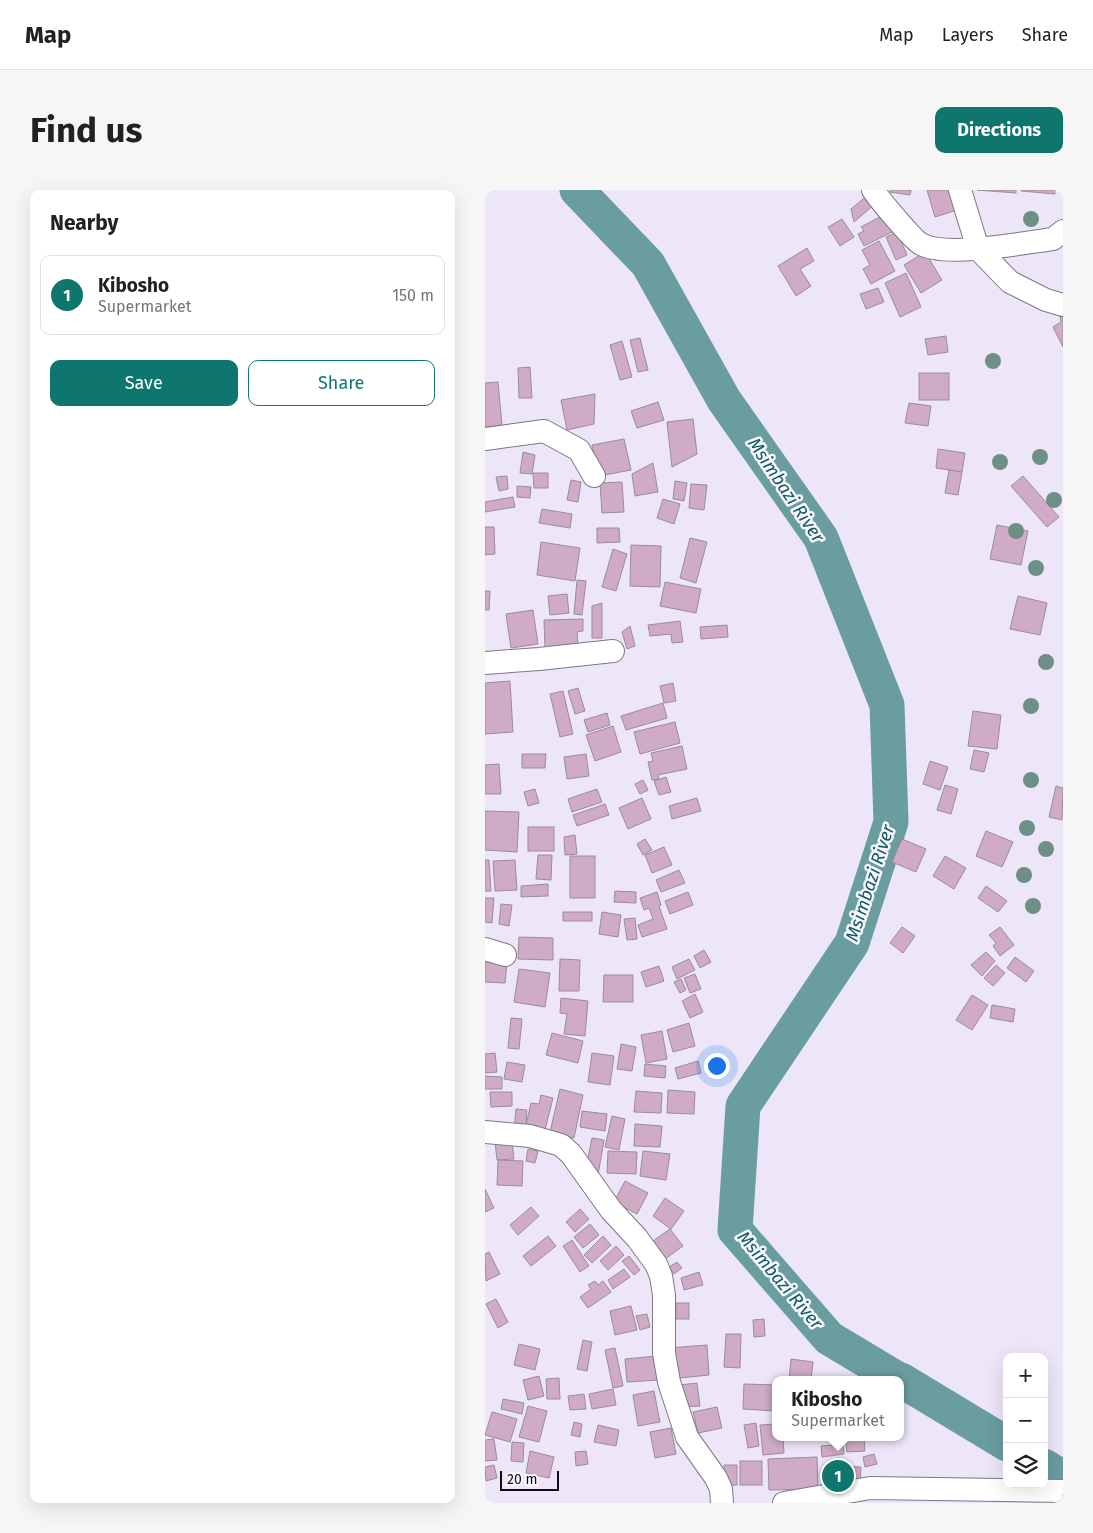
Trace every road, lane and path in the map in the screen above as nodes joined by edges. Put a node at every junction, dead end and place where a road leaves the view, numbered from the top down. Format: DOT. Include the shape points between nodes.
graph roads {
  1 [pos="873,190"];
  2 [pos="960,190"];
  3 [pos="1063,231"];
  4 [pos="978,249"];
  5 [pos="1063,305"];
  6 [pos="485,439"];
  7 [pos="594,476"];
  8 [pos="613,651"];
  9 [pos="485,663"];
  10 [pos="485,1132"];
  11 [pos="1063,1491"];
  12 [pos="722,1503"];
  13 [pos="793,1503"];
  1 -- 4 [label="street" via="920,244 939,250"];
  2 -- 4 [label="street"];
  3 -- 4 [label="street" via="1053,239"];
  4 -- 5 [label="street" via="1010,282"];
  6 -- 7 [label="street" via="544,431 579,450"];
  8 -- 9 [label="street"];
  10 -- 12 [label="street" via="529,1136 561,1145 656,1264 664,1295 665,1367 687,1438 716,1478"];
  11 -- 13 [label="street" via="870,1488"];
}
